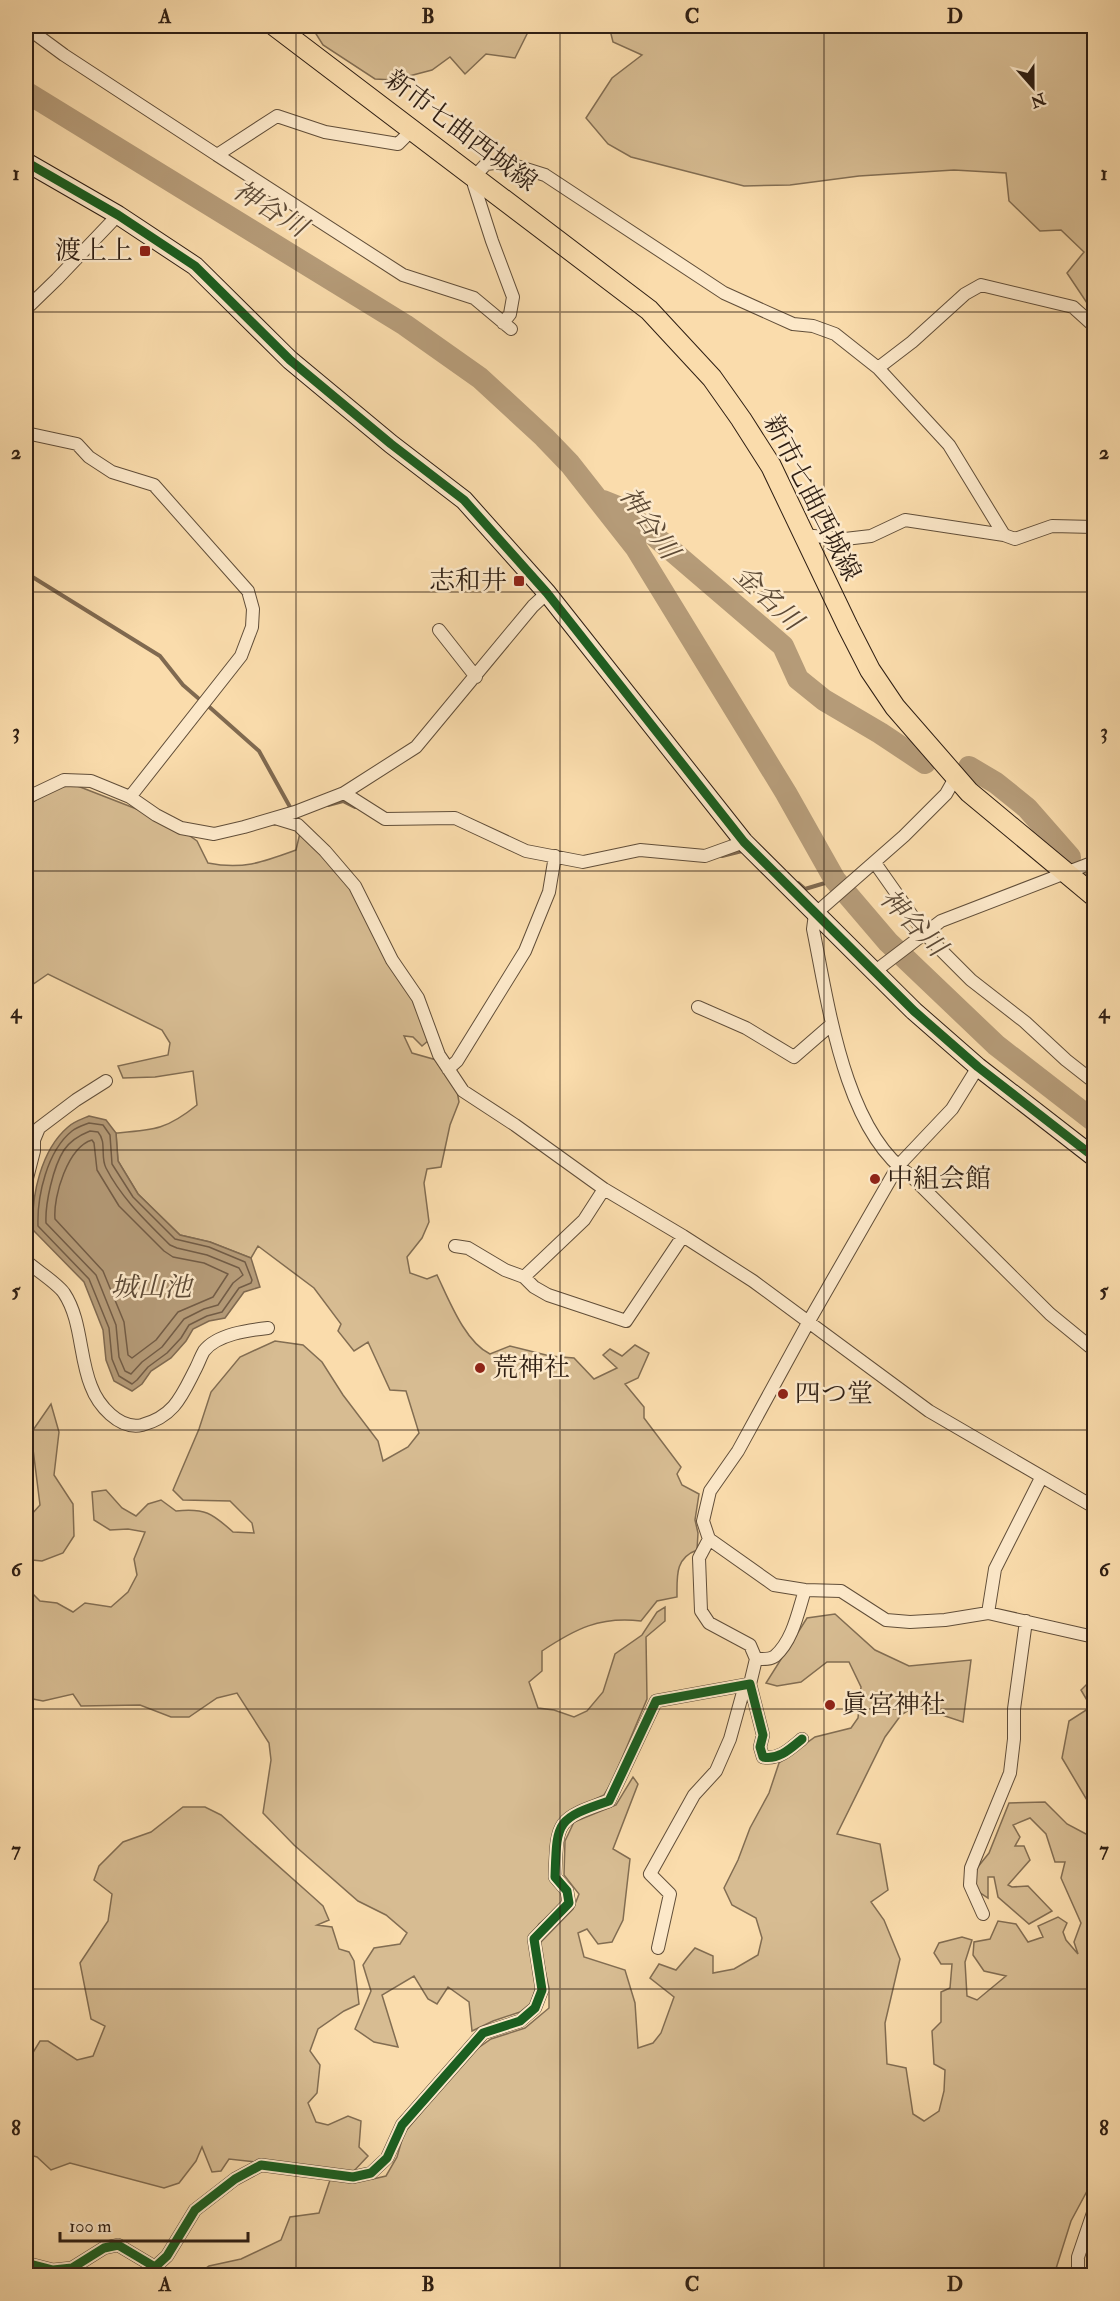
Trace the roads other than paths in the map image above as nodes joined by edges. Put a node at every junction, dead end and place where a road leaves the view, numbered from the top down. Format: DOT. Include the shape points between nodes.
graph roads {
  1 [pos="275,26"];
  2 [pos="26,27"];
  3 [pos="413,129"];
  4 [pos="218,155"];
  5 [pos="26,162"];
  6 [pos="475,176"];
  7 [pos="118,215"];
  8 [pos="26,309"];
  9 [pos="1095,326"];
  10 [pos="878,368"];
  11 [pos="26,433"];
  12 [pos="1095,527"];
  13 [pos="803,535"];
  14 [pos="1004,535"];
  15 [pos="547,593"];
  16 [pos="439,630"];
  17 [pos="476,677"];
  18 [pos="956,778"];
  19 [pos="344,793"];
  20 [pos="130,797"];
  21 [pos="26,798"];
  22 [pos="276,818"];
  23 [pos="744,843"];
  24 [pos="555,856"];
  25 [pos="1095,862"];
  26 [pos="875,863"];
  27 [pos="1065,872"];
  28 [pos="1095,896"];
  29 [pos="818,911"];
  30 [pos="925,934"];
  31 [pos="874,972"];
  32 [pos="698,1007"];
  33 [pos="832,1024"];
  34 [pos="978,1067"];
  35 [pos="448,1069"];
  36 [pos="106,1081"];
  37 [pos="1095,1082"];
  38 [pos="26,1124"];
  39 [pos="30,1140"];
  40 [pos="1095,1157"];
  41 [pos="898,1167"];
  42 [pos="26,1182"];
  43 [pos="604,1189"];
  44 [pos="683,1236"];
  45 [pos="455,1246"];
  46 [pos="26,1261"];
  47 [pos="524,1277"];
  48 [pos="809,1321"];
  49 [pos="268,1328"];
  50 [pos="1095,1350"];
  51 [pos="1041,1478"];
  52 [pos="1095,1507"];
  53 [pos="709,1539"];
  54 [pos="805,1590"];
  55 [pos="988,1613"];
  56 [pos="1026,1621"];
  57 [pos="1095,1637"];
  58 [pos="756,1659"];
  59 [pos="750,1684"];
  60 [pos="802,1739"];
  61 [pos="983,1914"];
  62 [pos="658,1948"];
  63 [pos="1095,2210"];
  64 [pos="26,2263"];
  65 [pos="1078,2276"];
  1 -- 3 [label="main road, 新市七曲西城線"];
  2 -- 4 [label="street"];
  3 -- 4 [label="street" via="398,144 325,132 276,116"];
  3 -- 6 [label="main road, 新市七曲西城線"];
  4 -- 6 [label="street" via="403,274 474,298 507,326 513,297 474,185"];
  5 -- 7 [label="street"];
  6 -- 10 [label="street" via="486,164 504,162 545,175 724,292 793,324 835,334"];
  6 -- 13 [label="main road, 新市七曲西城線" via="649,310 712,378 771,466"];
  7 -- 8 [label="street"];
  7 -- 15 [label="street" via="195,266 290,360 464,500"];
  9 -- 10 [label="street" via="1073,307 981,285 965,294"];
  10 -- 14 [label="street" via="949,445"];
  11 -- 20 [label="street" via="76,444 112,472 154,485 248,591 252,627 241,656"];
  12 -- 14 [label="street" via="1052,526 1015,539"];
  13 -- 14 [label="street" via="845,539 871,536 905,520"];
  13 -- 18 [label="main road, 新市七曲西城線" via="870,670 895,707"];
  15 -- 17 [label="street"];
  15 -- 23 [label="street"];
  16 -- 17 [label="street"];
  17 -- 19 [label="street" via="416,747"];
  18 -- 26 [label="street" via="946,794"];
  18 -- 27 [label="main road, 新市七曲西城線"];
  19 -- 22 [label="street"];
  19 -- 24 [label="street" via="385,819 455,818 526,851"];
  20 -- 21 [label="street" via="91,781 64,780"];
  20 -- 22 [label="street" via="181,828 214,834"];
  22 -- 35 [label="street" via="298,825 355,886 392,960 418,998"];
  23 -- 24 [label="street" via="705,856 640,850 583,862"];
  23 -- 29 [label="street"];
  24 -- 35 [label="street" via="549,892 525,951 457,1061"];
  25 -- 27 [label="street"];
  26 -- 29 [label="street"];
  26 -- 30 [label="street"];
  27 -- 28 [label="main road, 新市七曲西城線"];
  27 -- 30 [label="street" via="941,921"];
  29 -- 31 [label="street"];
  29 -- 33 [label="street" via="813,929"];
  30 -- 31 [label="street"];
  30 -- 37 [label="street" via="971,980"];
  31 -- 34 [label="street"];
  32 -- 33 [label="street" via="794,1057"];
  33 -- 41 [label="street" via="851,1092"];
  34 -- 40 [label="street"];
  34 -- 41 [label="street" via="952,1109"];
  35 -- 43 [label="street" via="463,1091"];
  36 -- 39 [label="street" via="39,1128"];
  38 -- 39 [label="street"];
  39 -- 42 [label="street" via="34,1150"];
  41 -- 48 [label="street"];
  41 -- 50 [label="street" via="1050,1314"];
  43 -- 44 [label="street"];
  43 -- 47 [label="street" via="584,1220"];
  44 -- 47 [label="street" via="626,1321 548,1295"];
  44 -- 48 [label="street"];
  45 -- 47 [label="street" via="468,1248"];
  46 -- 49 [label="street" via="64,1293 91,1387 101,1404 124,1424 140,1425 169,1412 178,1403 205,1350 218,1341 247,1330"];
  48 -- 51 [label="street" via="928,1411"];
  48 -- 53 [label="street" via="738,1451 710,1491 703,1521"];
  51 -- 52 [label="street"];
  51 -- 55 [label="street" via="995,1569"];
  53 -- 54 [label="street" via="774,1585"];
  53 -- 58 [label="street" via="699,1558 701,1611 709,1623 750,1645"];
  54 -- 55 [label="street" via="841,1591 886,1620 945,1620"];
  54 -- 58 [label="street" via="793,1630 774,1656"];
  55 -- 56 [label="street"];
  56 -- 57 [label="street"];
  56 -- 61 [label="street" via="1010,1773 971,1869 970,1885"];
  58 -- 59 [label="street"];
  59 -- 60 [label="street" via="763,1735 763,1756 772,1759"];
  59 -- 62 [label="street" via="743,1692 716,1771 694,1796 650,1874 670,1894"];
  59 -- 64 [label="street" via="656,1701 609,1801 579,1811 561,1824 556,1841 555,1877 567,1891 569,1903 534,1939 542,1990 535,2008 520,2021 483,2033 402,2125 387,2158 371,2173 353,2177 261,2165 235,2179 195,2210 167,2256 155,2267 118,2245 104,2248 72,2268 53,2270"];
  63 -- 65 [label="street" via="1078,2257"];
}
